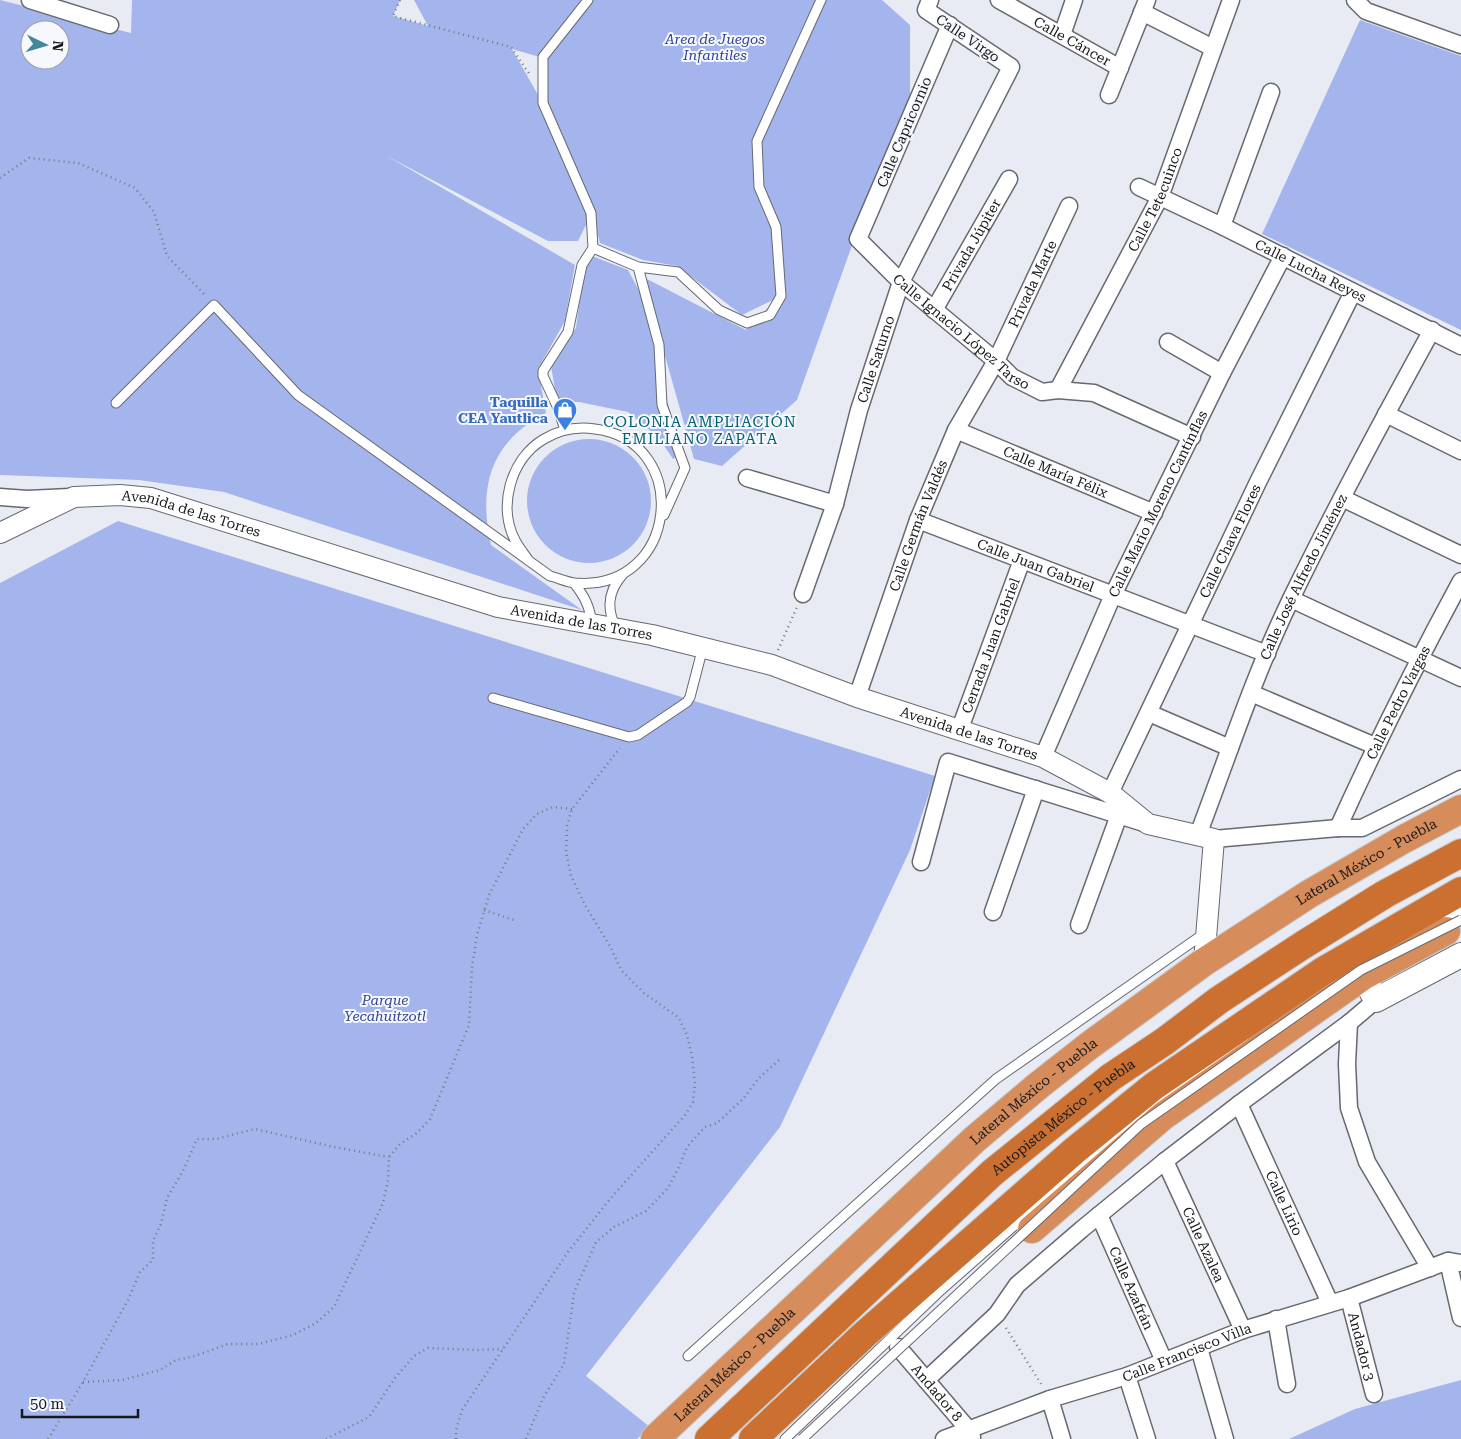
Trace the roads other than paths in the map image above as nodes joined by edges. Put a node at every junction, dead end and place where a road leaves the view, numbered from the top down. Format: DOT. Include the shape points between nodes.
graph roads {
  1 [pos="30,0"];
  2 [pos="588,0"];
  3 [pos="821,0"];
  4 [pos="999,0"];
  5 [pos="1074,0"];
  6 [pos="1231,0"];
  7 [pos="1355,0"];
  8 [pos="928,5"];
  9 [pos="1144,6"];
  10 [pos="110,25"];
  11 [pos="950,25"];
  12 [pos="1062,35"];
  13 [pos="1461,45"];
  14 [pos="1213,48"];
  15 [pos="1011,67"];
  16 [pos="1120,68"];
  17 [pos="1271,92"];
  18 [pos="1109,96"];
  19 [pos="1009,179"];
  20 [pos="1139,187"];
  21 [pos="1160,197"];
  22 [pos="1069,206"];
  23 [pos="1222,226"];
  24 [pos="858,239"];
  25 [pos="593,248"];
  26 [pos="1283,256"];
  27 [pos="638,267"];
  28 [pos="901,282"];
  29 [pos="1353,292"];
  30 [pos="934,310"];
  31 [pos="1432,330"];
  32 [pos="1168,342"];
  33 [pos="1461,346"];
  34 [pos="996,361"];
  35 [pos="1222,373"];
  36 [pos="1058,390"];
  37 [pos="116,403"];
  38 [pos="1386,414"];
  39 [pos="565,430"];
  40 [pos="956,430"];
  41 [pos="1192,437"];
  42 [pos="1461,451"];
  43 [pos="747,478"];
  44 [pos="0,497"];
  45 [pos="74,497"];
  46 [pos="1342,498"];
  47 [pos="835,504"];
  48 [pos="1154,513"];
  49 [pos="918,520"];
  50 [pos="660,522"];
  51 [pos="0,533"];
  52 [pos="1461,555"];
  53 [pos="1022,560"];
  54 [pos="529,561"];
  55 [pos="624,573"];
  56 [pos="1461,581"];
  57 [pos="574,583"];
  58 [pos="803,594"];
  59 [pos="1113,595"];
  60 [pos="1290,599"];
  61 [pos="592,625"];
  62 [pos="1191,625"];
  63 [pos="616,628"];
  64 [pos="703,647"];
  65 [pos="1267,654"];
  66 [pos="1419,658"];
  67 [pos="1461,678"];
  68 [pos="1251,693"];
  69 [pos="856,697"];
  70 [pos="493,698"];
  71 [pos="1149,713"];
  72 [pos="959,731"];
  73 [pos="1375,746"];
  74 [pos="1230,748"];
  75 [pos="1043,757"];
  76 [pos="1461,778"];
  77 [pos="1036,789"];
  78 [pos="1110,794"];
  79 [pos="1461,809"];
  80 [pos="1119,815"];
  81 [pos="1148,824"];
  82 [pos="1338,828"];
  83 [pos="1206,837"];
  84 [pos="1461,853"];
  85 [pos="921,862"];
  86 [pos="1461,891"];
  87 [pos="1461,910"];
  88 [pos="993,912"];
  89 [pos="1461,922"];
  90 [pos="1079,925"];
  91 [pos="1211,937"];
  92 [pos="1461,955"];
  93 [pos="1363,976"];
  94 [pos="1376,1000"];
  95 [pos="1349,1023"];
  96 [pos="1239,1104"];
  97 [pos="1164,1162"];
  98 [pos="1099,1216"];
  99 [pos="1454,1262"];
  100 [pos="1430,1268"];
  101 [pos="1349,1298"];
  102 [pos="1330,1303"];
  103 [pos="1461,1318"];
  104 [pos="1276,1319"];
  105 [pos="1243,1330"];
  106 [pos="898,1347"];
  107 [pos="1199,1348"];
  108 [pos="688,1356"];
  109 [pos="1164,1361"];
  110 [pos="1127,1376"];
  111 [pos="926,1380"];
  112 [pos="1287,1384"];
  113 [pos="1374,1394"];
  114 [pos="1050,1399"];
  115 [pos="971,1434"];
  116 [pos="655,1439"];
  117 [pos="709,1439"];
  118 [pos="753,1439"];
  119 [pos="784,1439"];
  120 [pos="802,1439"];
  121 [pos="944,1439"];
  122 [pos="1062,1439"];
  123 [pos="1147,1439"];
  124 [pos="1225,1439"];
  1 -- 10 [label="street"];
  2 -- 25 [label="lane" via="543,57 542,103 592,213"];
  3 -- 27 [label="lane" via="757,141 759,187 776,227 781,296 770,315 747,323 719,310 678,272"];
  4 -- 12 [label="street, Calle Cáncer"];
  5 -- 12 [label="street"];
  6 -- 14 [label="street, Calle Tetecuinco"];
  7 -- 13 [label="street" via="1366,11"];
  8 -- 11 [label="street, Calle Virgo"];
  9 -- 14 [label="street"];
  9 -- 16 [label="street"];
  11 -- 15 [label="street, Calle Virgo"];
  11 -- 24 [label="street, Calle Capricornio"];
  12 -- 16 [label="street, Calle Cáncer"];
  14 -- 21 [label="street, Calle Tetecuinco"];
  15 -- 28 [label="street, Calle Saturno"];
  16 -- 18 [label="street"];
  17 -- 23 [label="street"];
  19 -- 30 [label="street, Privada Júpiter"];
  20 -- 21 [label="street, Calle Lucha Reyes"];
  21 -- 23 [label="street, Calle Lucha Reyes"];
  21 -- 36 [label="street, Calle Tetecuinco"];
  22 -- 34 [label="street, Privada Marte"];
  23 -- 26 [label="street, Calle Lucha Reyes"];
  24 -- 28 [label="street, Calle Ignacio López Tarso"];
  25 -- 27 [label="lane"];
  25 -- 39 [label="lane" via="582,264 568,332 543,371"];
  26 -- 29 [label="street, Calle Lucha Reyes"];
  26 -- 35 [label="street, Calle Mario Moreno Cantínflas"];
  27 -- 50 [label="lane" via="659,346 662,405 685,468"];
  28 -- 30 [label="street, Calle Ignacio López Tarso"];
  28 -- 47 [label="street, Calle Saturno" via="859,410"];
  29 -- 31 [label="street, Calle Lucha Reyes"];
  29 -- 62 [label="street, Calle Chava Flores"];
  30 -- 34 [label="street, Calle Ignacio López Tarso"];
  31 -- 33 [label="street, Calle Lucha Reyes"];
  31 -- 38 [label="street, Calle José Alfredo Jiménez"];
  32 -- 35 [label="street"];
  34 -- 36 [label="street, Calle Ignacio López Tarso" via="1012,377 1042,392"];
  34 -- 40 [label="street, Calle Germán Valdés"];
  35 -- 41 [label="street, Calle Mario Moreno Cantínflas"];
  36 -- 41 [label="street, Calle Ignacio López Tarso" via="1094,393"];
  37 -- 54 [label="lane" via="214,305 298,395"];
  38 -- 42 [label="street"];
  38 -- 46 [label="street, Calle José Alfredo Jiménez"];
  39 -- 50 [label="lane" via="585,427 604,430 623,437 638,449 651,465 659,483"];
  39 -- 54 [label="lane" via="544,439 526,454 514,474 507,496 508,520 516,542"];
  40 -- 48 [label="street, Calle María Félix"];
  40 -- 49 [label="street, Calle Germán Valdés"];
  41 -- 48 [label="street, Calle Mario Moreno Cantínflas"];
  43 -- 47 [label="street"];
  44 -- 45 [label="street"];
  45 -- 51 [label="street, Avenida de las Torres"];
  45 -- 61 [label="street, Avenida de las Torres" via="120,495 151,498 498,607"];
  46 -- 52 [label="street"];
  46 -- 60 [label="street, Calle José Alfredo Jiménez"];
  47 -- 58 [label="street, Calle Saturno"];
  48 -- 59 [label="street, Calle Mario Moreno Cantínflas"];
  49 -- 53 [label="street, Calle Juan Gabriel"];
  49 -- 69 [label="street, Calle Germán Valdés"];
  50 -- 55 [label="lane" via="649,548"];
  53 -- 59 [label="street, Calle Juan Gabriel"];
  53 -- 72 [label="street, Cerrada Juan Gabriel"];
  54 -- 57 [label="lane" via="550,576"];
  55 -- 57 [label="lane" via="600,582"];
  55 -- 63 [label="lane" via="610,594 611,618"];
  56 -- 66 [label="street, Calle Pedro Vargas"];
  57 -- 61 [label="lane" via="591,610"];
  59 -- 62 [label="street, Calle Juan Gabriel"];
  59 -- 75 [label="street, Calle Mario Moreno Cantínflas"];
  60 -- 65 [label="street, Calle José Alfredo Jiménez"];
  60 -- 66 [label="street"];
  61 -- 63 [label="street, Avenida de las Torres"];
  62 -- 65 [label="street, Calle Juan Gabriel"];
  62 -- 71 [label="street, Calle Chava Flores"];
  63 -- 64 [label="street, Avenida de las Torres"];
  64 -- 69 [label="street, Avenida de las Torres" via="772,665"];
  64 -- 70 [label="lane" via="687,702 638,735 629,737"];
  65 -- 68 [label="street, Calle José Alfredo Jiménez"];
  66 -- 67 [label="street"];
  66 -- 73 [label="street, Calle Pedro Vargas"];
  68 -- 73 [label="street"];
  68 -- 74 [label="street, Calle José Alfredo Jiménez"];
  69 -- 72 [label="street, Avenida de las Torres"];
  71 -- 74 [label="street"];
  71 -- 78 [label="street, Calle Chava Flores"];
  72 -- 75 [label="street, Avenida de las Torres"];
  73 -- 82 [label="street, Calle Pedro Vargas"];
  74 -- 83 [label="street, Calle José Alfredo Jiménez"];
  75 -- 78 [label="street, Avenida de las Torres"];
  76 -- 82 [label="street" via="1362,828"];
  77 -- 80 [label="street, Avenida de las Torres"];
  77 -- 85 [label="street, Avenida de las Torres" via="948,762"];
  77 -- 88 [label="street"];
  78 -- 81 [label="street, Avenida de las Torres"];
  79 -- 91 [label="highway, Lateral México - Puebla" via="1309,894"];
  80 -- 81 [label="street, Avenida de las Torres"];
  80 -- 90 [label="street"];
  81 -- 83 [label="street, Avenida de las Torres"];
  82 -- 83 [label="street"];
  83 -- 91 [label="street"];
  84 -- 117 [label="highway, Autopista México - Puebla" via="1385,894 1303,945 1111,1077 992,1173"];
  86 -- 118 [label="highway" via="1323,972 1154,1086 1074,1151 865,1334"];
  87 -- 119 [label="lane" via="1360,961 1139,1116 941,1290"];
  89 -- 93 [label="highway"];
  89 -- 120 [label="lane, bridge" via="1361,970 1141,1124"];
  91 -- 108 [label="lane" via="996,1079"];
  91 -- 116 [label="highway, Lateral México - Puebla" via="1090,1044 975,1139"];
  92 -- 94 [label="main road"];
  93 -- 94 [label="main road"];
  93 -- 106 [label="highway" via="1163,1116"];
  94 -- 95 [label="street"];
  95 -- 96 [label="street"];
  95 -- 100 [label="street" via="1350,1108 1367,1162"];
  96 -- 97 [label="street"];
  96 -- 102 [label="street, Calle Lirio"];
  97 -- 98 [label="street"];
  97 -- 105 [label="street, Calle Azalea"];
  98 -- 109 [label="street, Calle Azafrán"];
  98 -- 111 [label="street" via="1017,1285 997,1314"];
  99 -- 100 [label="street, Calle Francisco Villa"];
  99 -- 103 [label="street"];
  100 -- 101 [label="street, Calle Francisco Villa"];
  101 -- 102 [label="street, Calle Francisco Villa"];
  101 -- 113 [label="street, Andador 3"];
  102 -- 104 [label="street, Calle Francisco Villa"];
  104 -- 105 [label="street, Calle Francisco Villa"];
  104 -- 112 [label="street"];
  105 -- 107 [label="street, Calle Francisco Villa"];
  106 -- 111 [label="street, Andador 8"];
  106 -- 120 [label="highway"];
  107 -- 109 [label="street, Calle Francisco Villa"];
  107 -- 124 [label="street"];
  109 -- 110 [label="street, Calle Francisco Villa"];
  110 -- 114 [label="street, Calle Francisco Villa"];
  110 -- 123 [label="street"];
  111 -- 115 [label="street, Andador 8"];
  114 -- 115 [label="street, Calle Francisco Villa"];
  114 -- 122 [label="street"];
  115 -- 121 [label="street, Calle Francisco Villa"];
}
